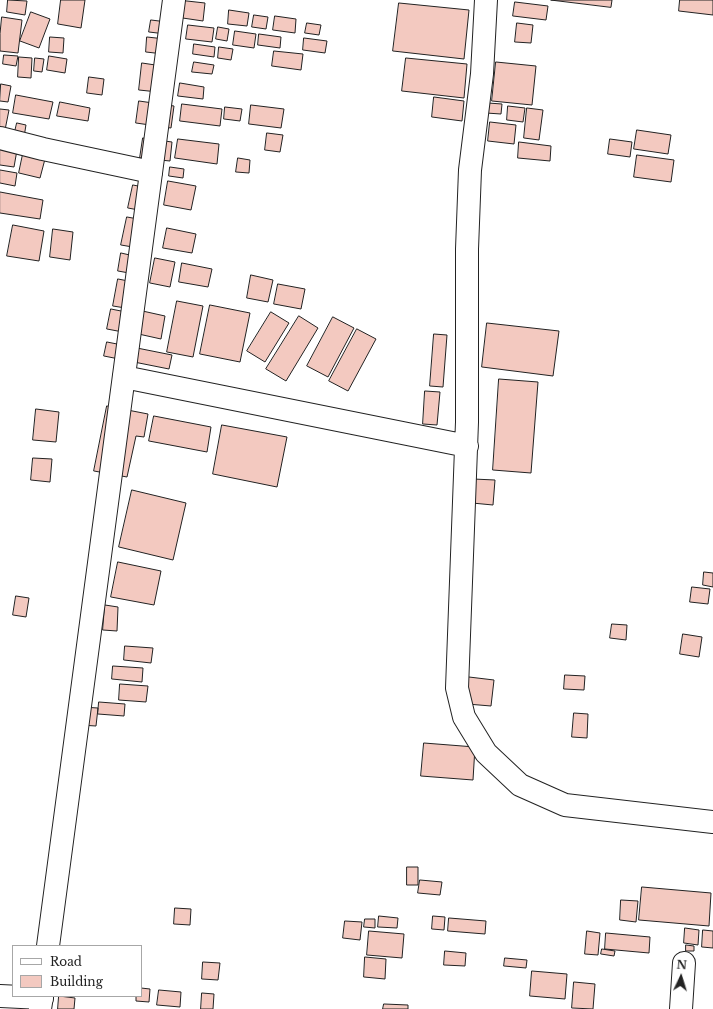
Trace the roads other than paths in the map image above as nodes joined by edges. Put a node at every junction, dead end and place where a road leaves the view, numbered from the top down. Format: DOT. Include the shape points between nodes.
graph roads {
  1 [pos="174,0"];
  2 [pos="486,0"];
  3 [pos="0,138"];
  4 [pos="151,172"];
  5 [pos="124,377"];
  6 [pos="467,446"];
  7 [pos="713,822"];
  8 [pos="48,945"];
  9 [pos="684,963"];
  10 [pos="0,996"];
  11 [pos="41,1001"];
  12 [pos="681,1009"];
  1 -- 4 [label="street"];
  2 -- 6 [label="street" via="482,74 470,178 467,249"];
  3 -- 4 [label="street"];
  4 -- 5 [label="street"];
  5 -- 6 [label="street"];
  5 -- 8 [label="street"];
  6 -- 7 [label="street" via="457,688 464,717 486,753 520,785 565,805"];
  9 -- 12 [label="street"];
  10 -- 11 [label="street"];
}
